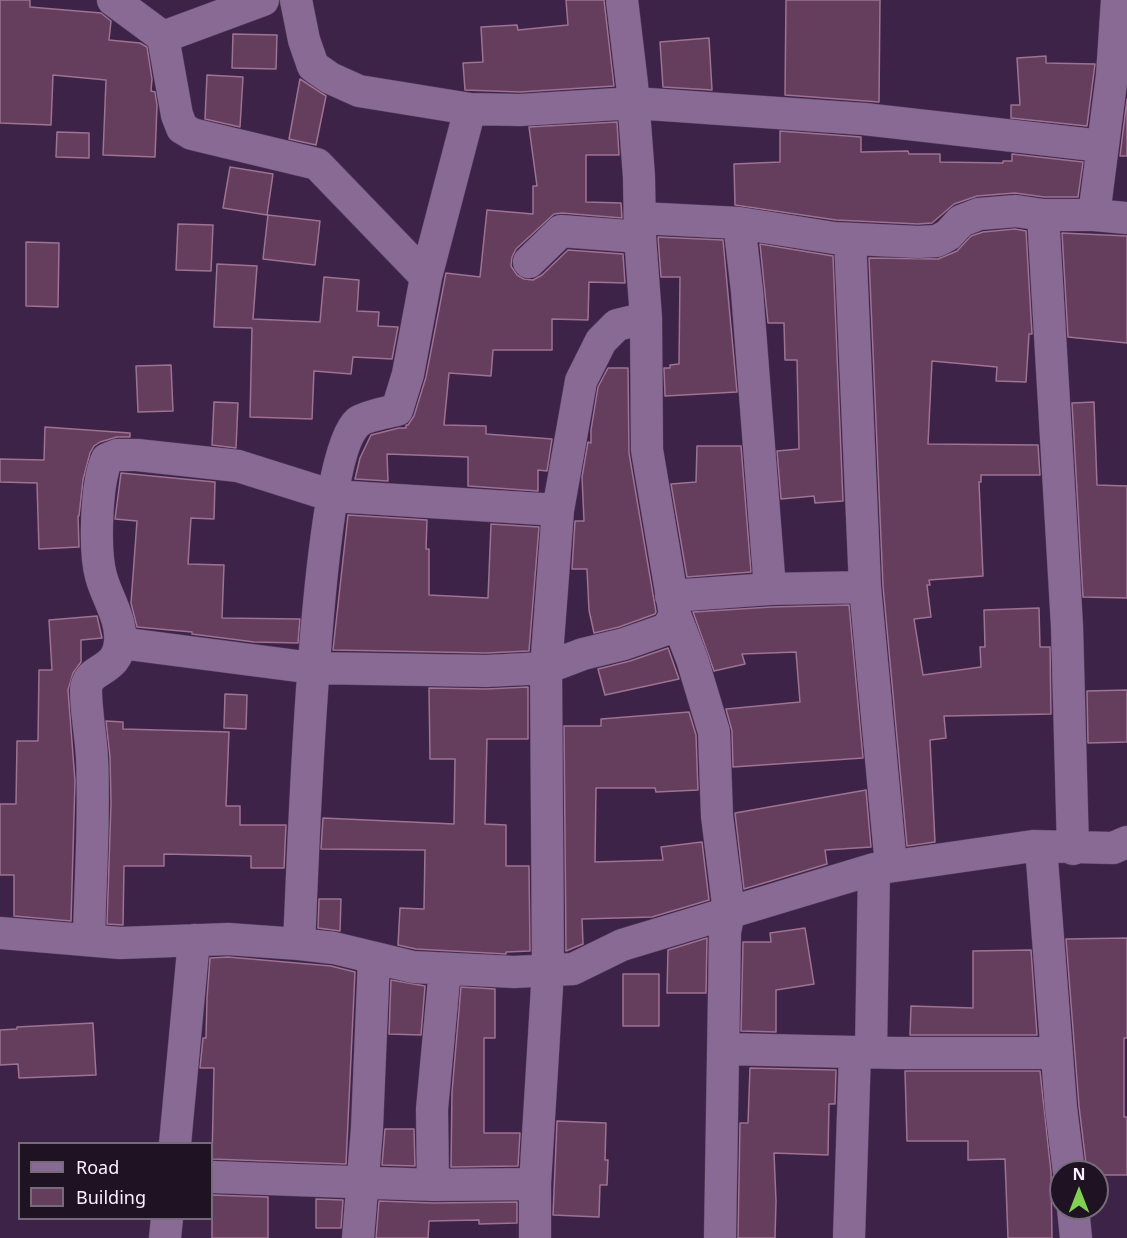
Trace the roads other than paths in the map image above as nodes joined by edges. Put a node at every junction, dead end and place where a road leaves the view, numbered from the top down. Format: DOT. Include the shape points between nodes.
graph roads {
  1 [pos="113,0"];
  2 [pos="263,0"];
  3 [pos="296,0"];
  4 [pos="622,0"];
  5 [pos="1117,0"];
  6 [pos="163,37"];
  7 [pos="634,103"];
  8 [pos="470,109"];
  9 [pos="1102,146"];
  10 [pos="1043,215"];
  11 [pos="1094,215"];
  12 [pos="1127,218"];
  13 [pos="739,223"];
  14 [pos="640,228"];
  15 [pos="850,239"];
  16 [pos="529,262"];
  17 [pos="426,276"];
  18 [pos="646,318"];
  19 [pos="333,496"];
  20 [pos="558,510"];
  21 [pos="865,588"];
  22 [pos="770,590"];
  23 [pos="673,606"];
  24 [pos="120,643"];
  25 [pos="313,668"];
  26 [pos="546,668"];
  27 [pos="1127,842"];
  28 [pos="1041,847"];
  29 [pos="1073,849"];
  30 [pos="882,868"];
  31 [pos="729,912"];
  32 [pos="0,933"];
  33 [pos="89,940"];
  34 [pos="194,940"];
  35 [pos="299,944"];
  36 [pos="374,958"];
  37 [pos="445,969"];
  38 [pos="548,970"];
  39 [pos="724,1049"];
  40 [pos="863,1052"];
  41 [pos="1057,1053"];
  42 [pos="175,1142"];
  43 [pos="1068,1160"];
  44 [pos="213,1177"];
  45 [pos="363,1181"];
  46 [pos="535,1184"];
  47 [pos="433,1185"];
  48 [pos="167,1220"];
  49 [pos="1074,1220"];
  50 [pos="165,1238"];
  51 [pos="358,1238"];
  52 [pos="535,1238"];
  53 [pos="720,1238"];
  54 [pos="849,1238"];
  55 [pos="1076,1238"];
  1 -- 6 [label="street"];
  2 -- 6 [label="street"];
  3 -- 8 [label="street" via="313,66 330,78 360,91"];
  4 -- 7 [label="street"];
  5 -- 9 [label="street"];
  6 -- 17 [label="street" via="182,128 192,134 317,164"];
  7 -- 8 [label="street"];
  7 -- 9 [label="street" via="864,119"];
  7 -- 14 [label="street"];
  8 -- 17 [label="street"];
  9 -- 11 [label="street"];
  10 -- 11 [label="street"];
  10 -- 15 [label="street" via="979,214 961,221 937,241"];
  10 -- 29 [label="street" via="1067,626"];
  11 -- 12 [label="street"];
  13 -- 14 [label="street"];
  13 -- 15 [label="street"];
  13 -- 22 [label="street"];
  14 -- 16 [label="street" via="561,231"];
  14 -- 18 [label="street"];
  15 -- 21 [label="street"];
  17 -- 19 [label="street" via="408,374 397,410 358,422 345,443"];
  18 -- 20 [label="street" via="617,325 601,341 581,381"];
  18 -- 23 [label="street" via="647,450"];
  19 -- 20 [label="street"];
  19 -- 24 [label="street" via="238,466 137,455 107,459 100,485 97,558 120,631"];
  19 -- 25 [label="street"];
  20 -- 26 [label="street"];
  21 -- 22 [label="street"];
  21 -- 30 [label="street"];
  22 -- 23 [label="street"];
  23 -- 26 [label="street" via="667,629"];
  23 -- 31 [label="street" via="714,732 717,816"];
  24 -- 25 [label="street"];
  24 -- 33 [label="street" via="112,664 92,675 86,690 92,760"];
  25 -- 26 [label="street"];
  25 -- 35 [label="street"];
  26 -- 38 [label="street"];
  27 -- 29 [label="street" via="1113,848"];
  28 -- 29 [label="street"];
  28 -- 30 [label="street"];
  28 -- 41 [label="street"];
  30 -- 31 [label="street"];
  30 -- 40 [label="street"];
  31 -- 38 [label="street" via="622,945 573,969"];
  31 -- 39 [label="street"];
  32 -- 33 [label="street"];
  33 -- 34 [label="street"];
  34 -- 35 [label="street"];
  34 -- 42 [label="street"];
  35 -- 36 [label="street"];
  36 -- 37 [label="street" via="414,968"];
  36 -- 45 [label="street"];
  37 -- 38 [label="street"];
  37 -- 47 [label="street" via="432,1109"];
  38 -- 46 [label="street"];
  39 -- 40 [label="street"];
  39 -- 53 [label="street"];
  40 -- 41 [label="street"];
  40 -- 54 [label="street"];
  41 -- 43 [label="street"];
  44 -- 45 [label="street"];
  45 -- 47 [label="street"];
  45 -- 51 [label="street"];
  46 -- 47 [label="street"];
  46 -- 52 [label="street"];
  48 -- 50 [label="street"];
  49 -- 55 [label="street"];
}
